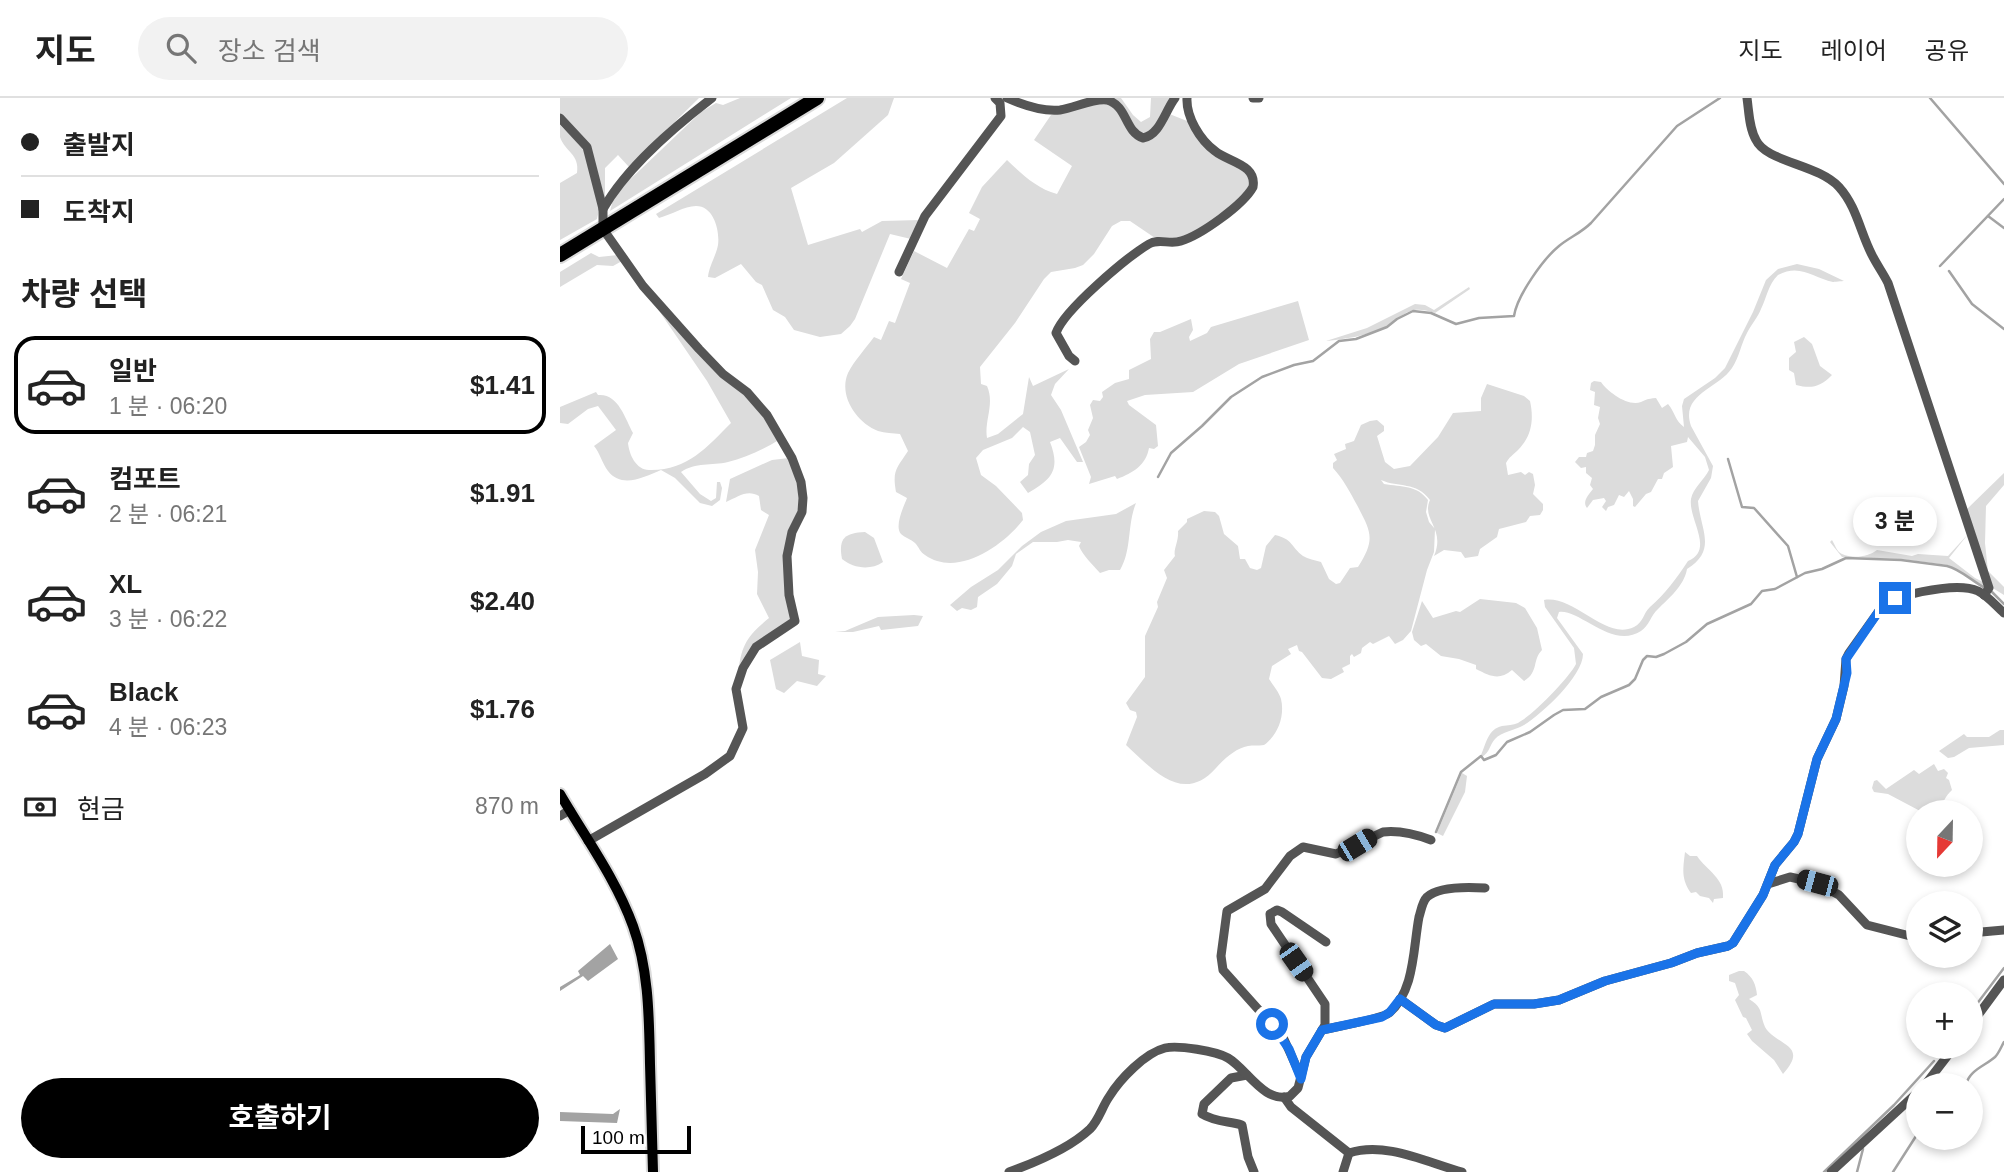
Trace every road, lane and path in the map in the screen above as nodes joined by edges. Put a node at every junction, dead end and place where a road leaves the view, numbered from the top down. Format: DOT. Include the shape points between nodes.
graph roads {
  1 [pos="712,98"];
  2 [pos="817,98"];
  3 [pos="995,98"];
  4 [pos="1007,98"];
  5 [pos="1175,98"];
  6 [pos="1187,98"];
  7 [pos="1253,98"];
  8 [pos="1259,98"];
  9 [pos="1746,98"];
  10 [pos="560,118"];
  11 [pos="603,209"];
  12 [pos="603,229"];
  13 [pos="560,255"];
  14 [pos="899,272"];
  15 [pos="1074,360"];
  16 [pos="1984,595"];
  17 [pos="2004,614"];
  18 [pos="560,794"];
  19 [pos="565,813"];
  20 [pos="1431,840"];
  21 [pos="588,841"];
  22 [pos="1768,884"];
  23 [pos="1485,888"];
  24 [pos="2004,930"];
  25 [pos="1983,932"];
  26 [pos="1906,935"];
  27 [pos="1326,942"];
  28 [pos="2004,980"];
  29 [pos="1400,999"];
  30 [pos="1983,1008"];
  31 [pos="1322,1030"];
  32 [pos="1945,1059"];
  33 [pos="1934,1073"];
  34 [pos="1247,1076"];
  35 [pos="1301,1079"];
  36 [pos="1284,1097"];
  37 [pos="1906,1103"];
  38 [pos="1349,1153"];
  39 [pos="653,1172"];
  40 [pos="1010,1172"];
  41 [pos="1254,1172"];
  42 [pos="1343,1172"];
  43 [pos="1462,1172"];
  44 [pos="1831,1172"];
  1 -- 11 [label="street" via="637,164"];
  2 -- 12 [label="highway"];
  3 -- 14 [label="street" via="1001,116 925,216"];
  4 -- 5 [label="street" via="1058,110 1107,99 1121,108 1133,132 1143,138 1157,130"];
  6 -- 15 [label="street" via="1188,114 1210,147 1245,167 1252,174 1253,187 1236,206 1191,236 1180,242 1151,243 1073,309 1056,332"];
  7 -- 8 [label="street"];
  9 -- 16 [label="street" via="1761,148 1830,179 1858,216 1872,256 1888,283 1957,489 1989,588"];
  10 -- 11 [label="street" via="587,147"];
  11 -- 12 [label="street"];
  12 -- 13 [label="highway"];
  12 -- 21 [label="street" via="643,286 775,426 797,470 803,498 787,556 795,621 756,647 743,668 736,689 743,727 730,757"];
  16 -- 17 [label="street"];
  16 -- 22 [label="street" via="1964,588 1913,593 1889,601 1876,615 1846,659 1836,719 1817,759 1798,834 1775,865"];
  18 -- 19 [label="main road"];
  19 -- 21 [label="main road"];
  20 -- 35 [label="street" via="1391,831 1336,854 1303,847 1290,856 1270,884 1227,911 1223,970 1283,1037"];
  21 -- 39 [label="main road" via="633,926 645,971"];
  22 -- 26 [label="street" via="1790,877 1817,883 1839,895 1867,925"];
  22 -- 29 [label="street" via="1728,946 1605,981 1564,998 1494,1004 1445,1028"];
  23 -- 29 [label="street" via="1444,891 1425,901"];
  24 -- 25 [label="street"];
  27 -- 31 [label="street" via="1282,912 1270,915 1274,929 1325,1004 1327,1019"];
  28 -- 30 [label="street"];
  29 -- 31 [label="street" via="1382,1017"];
  31 -- 35 [label="street" via="1306,1057"];
  32 -- 33 [label="street"];
  34 -- 36 [label="street"];
  34 -- 40 [label="street" via="1223,1055 1162,1049 1114,1089 1086,1132"];
  34 -- 41 [label="street" via="1231,1078 1204,1104 1202,1114 1242,1125"];
  35 -- 36 [label="street" via="1295,1092"];
  36 -- 38 [label="street"];
  37 -- 44 [label="street"];
  38 -- 42 [label="street"];
  38 -- 43 [label="street" via="1385,1150"];
}
